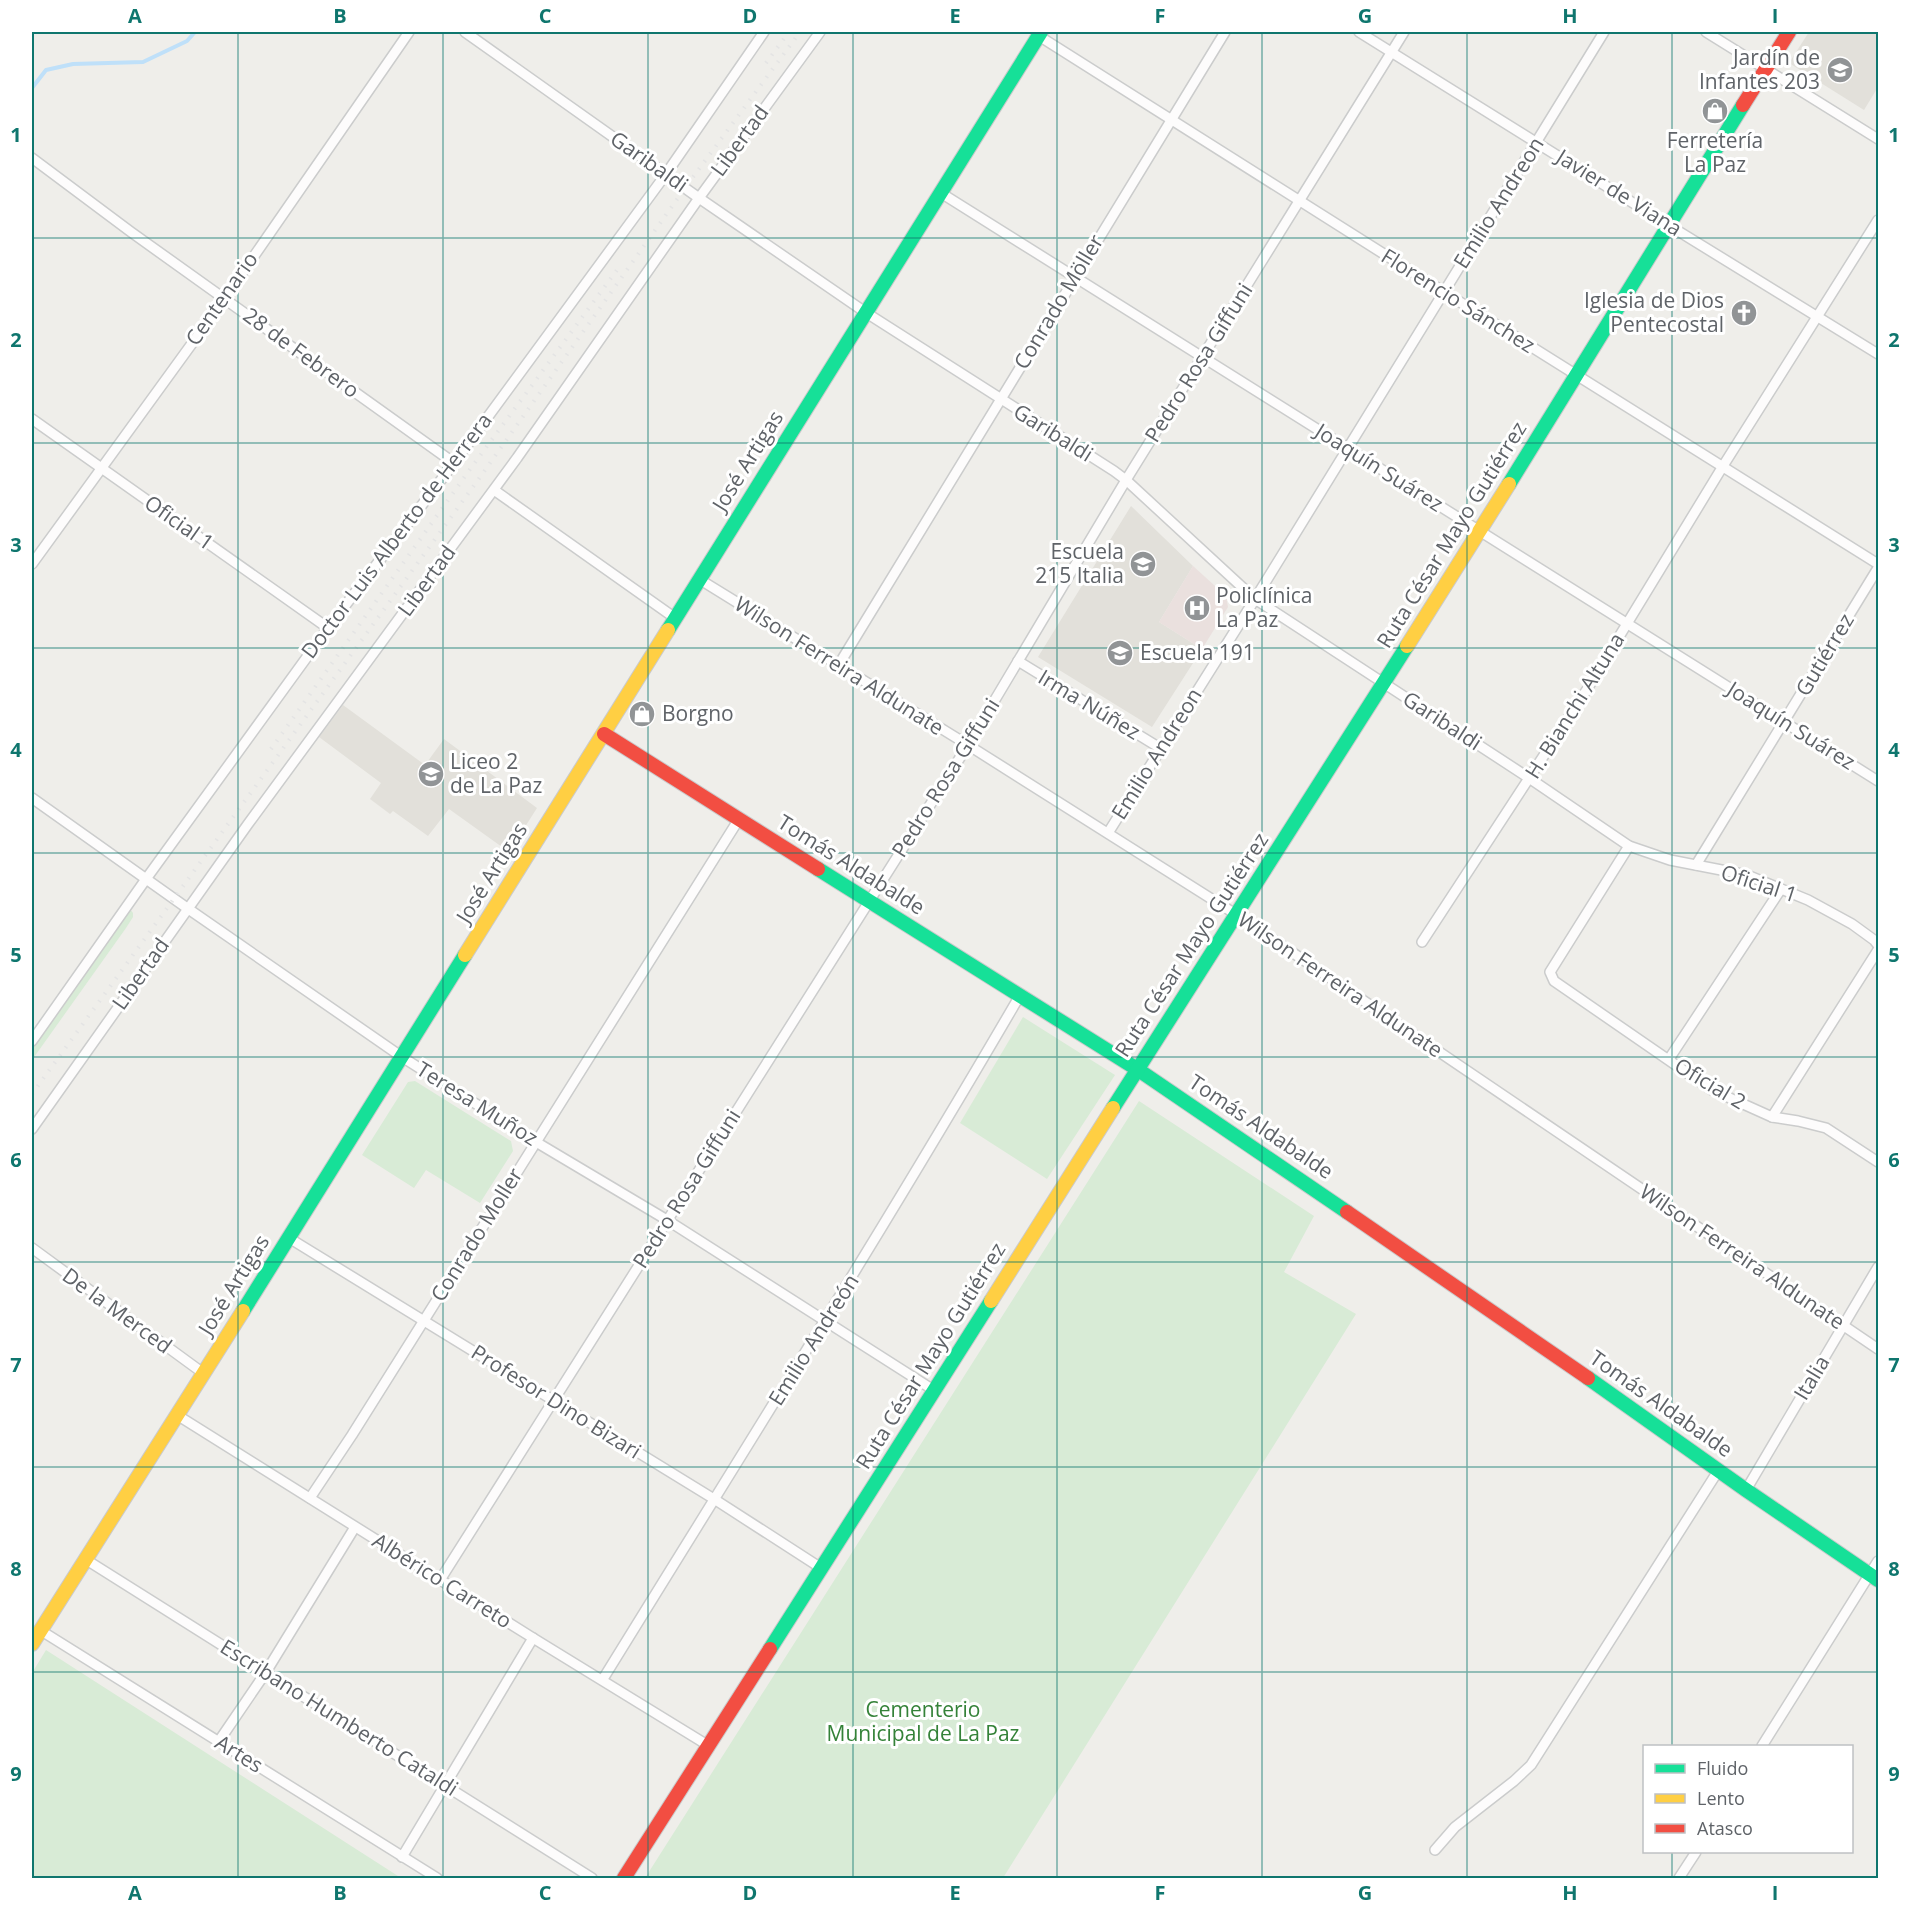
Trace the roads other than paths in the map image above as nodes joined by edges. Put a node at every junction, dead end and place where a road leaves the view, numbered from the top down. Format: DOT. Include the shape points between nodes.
graph roads {
  1 [pos="409,32"];
  2 [pos="465,32"];
  3 [pos="764,32"];
  4 [pos="820,32"];
  5 [pos="1225,32"];
  6 [pos="1359,32"];
  7 [pos="1404,32"];
  8 [pos="1604,32"];
  9 [pos="1706,32"];
  10 [pos="1789,32"];
  11 [pos="1040,34"];
  12 [pos="1392,51"];
  13 [pos="1766,69"];
  14 [pos="1171,120"];
  15 [pos="1878,139"];
  16 [pos="1536,141"];
  17 [pos="32,158"];
  18 [pos="666,174"];
  19 [pos="941,193"];
  20 [pos="699,198"];
  21 [pos="1300,202"];
  22 [pos="1878,220"];
  23 [pos="1670,226"];
  24 [pos="1075,277"];
  25 [pos="1444,292"];
  26 [pos="225,298"];
  27 [pos="865,312"];
  28 [pos="1817,315"];
  29 [pos="1878,354"];
  30 [pos="1202,356"];
  31 [pos="1577,376"];
  32 [pos="1000,399"];
  33 [pos="32,419"];
  34 [pos="1348,448"];
  35 [pos="454,462"];
  36 [pos="1723,466"];
  37 [pos="100,468"];
  38 [pos="1126,480"];
  39 [pos="494,490"];
  40 [pos="1480,531"];
  41 [pos="32,564"];
  42 [pos="1878,566"];
  43 [pos="699,579"];
  44 [pos="1255,600"];
  45 [pos="675,618"];
  46 [pos="1627,623"];
  47 [pos="328,628"];
  48 [pos="1018,661"];
  49 [pos="838,666"];
  50 [pos="1383,683"];
  51 [pos="1784,722"];
  52 [pos="604,734"];
  53 [pos="968,745"];
  54 [pos="1160,748"];
  55 [pos="1529,778"];
  56 [pos="1878,781"];
  57 [pos="32,798"];
  58 [pos="739,819"];
  59 [pos="1108,832"];
  60 [pos="1629,846"];
  61 [pos="1696,865"];
  62 [pos="146,879"];
  63 [pos="1781,889"];
  64 [pos="869,901"];
  65 [pos="187,908"];
  66 [pos="1237,915"];
  67 [pos="1422,942"];
  68 [pos="1878,945"];
  69 [pos="1878,950"];
  70 [pos="1019,997"];
  71 [pos="32,1041"];
  72 [pos="402,1057"];
  73 [pos="1669,1059"];
  74 [pos="1137,1069"];
  75 [pos="1772,1117"];
  76 [pos="32,1128"];
  77 [pos="536,1142"];
  78 [pos="1878,1162"];
  79 [pos="667,1220"];
  80 [pos="289,1238"];
  81 [pos="32,1248"];
  82 [pos="1878,1267"];
  83 [pos="424,1320"];
  84 [pos="826,1321"];
  85 [pos="1843,1325"];
  86 [pos="1878,1349"];
  87 [pos="203,1374"];
  88 [pos="935,1391"];
  89 [pos="553,1400"];
  90 [pos="177,1414"];
  91 [pos="1719,1471"];
  92 [pos="1746,1491"];
  93 [pos="310,1498"];
  94 [pos="714,1499"];
  95 [pos="355,1527"];
  96 [pos="85,1559"];
  97 [pos="1878,1561"];
  98 [pos="821,1568"];
  99 [pos="1874,1577"];
  100 [pos="440,1580"];
  101 [pos="40,1630"];
  102 [pos="533,1638"];
  103 [pos="32,1644"];
  104 [pos="266,1672"];
  105 [pos="603,1679"];
  106 [pos="219,1742"];
  107 [pos="1763,1745"];
  108 [pos="709,1746"];
  109 [pos="444,1784"];
  110 [pos="1435,1850"];
  111 [pos="1695,1853"];
  112 [pos="402,1857"];
  113 [pos="437,1878"];
  114 [pos="592,1878"];
  115 [pos="624,1878"];
  116 [pos="1679,1878"];
  1 -- 26 [label="street, Centenario"];
  2 -- 18 [label="street, Garibaldi"];
  3 -- 18 [label="street, Doctor Luis Alberto de Herrera"];
  4 -- 20 [label="street, Libertad"];
  5 -- 14 [label="street, Conrado Möller"];
  6 -- 12 [label="street, Javier de Viana"];
  7 -- 12 [label="street, Pedro Rosa Giffuni"];
  8 -- 16 [label="street, Emilio Andreon"];
  9 -- 13 [label="street"];
  10 -- 13 [label="street, Ruta César Mayo Gutiérrez"];
  11 -- 14 [label="street, Florencio Sánchez"];
  11 -- 19 [label="street, José Artigas"];
  12 -- 16 [label="street, Javier de Viana"];
  12 -- 21 [label="street, Pedro Rosa Giffuni"];
  13 -- 15 [label="street"];
  13 -- 23 [label="street, Ruta César Mayo Gutiérrez"];
  14 -- 21 [label="street, Florencio Sánchez"];
  14 -- 24 [label="street, Conrado Möller"];
  16 -- 23 [label="street, Javier de Viana"];
  16 -- 25 [label="street, Emilio Andreon"];
  17 -- 26 [label="street, 28 de Febrero"];
  18 -- 20 [label="street, Garibaldi"];
  18 -- 35 [label="street, Doctor Luis Alberto de Herrera"];
  19 -- 24 [label="street, Joaquín Suárez"];
  19 -- 27 [label="street, José Artigas"];
  20 -- 27 [label="street, Garibaldi"];
  20 -- 39 [label="street, Libertad"];
  21 -- 25 [label="street, Florencio Sánchez"];
  21 -- 30 [label="street, Pedro Rosa Giffuni"];
  22 -- 28 [label="street, H. Bianchi Altuna"];
  23 -- 28 [label="street, Javier de Viana"];
  23 -- 31 [label="street, Ruta César Mayo Gutiérrez"];
  24 -- 30 [label="street, Joaquín Suárez"];
  24 -- 32 [label="street, Conrado Möller"];
  25 -- 31 [label="street, Florencio Sánchez"];
  25 -- 34 [label="street, Emilio Andreon"];
  26 -- 35 [label="street, 28 de Febrero"];
  26 -- 37 [label="street, Centenario"];
  27 -- 32 [label="street, Garibaldi"];
  27 -- 43 [label="street, José Artigas"];
  28 -- 29 [label="street, Javier de Viana"];
  28 -- 36 [label="street, H. Bianchi Altuna"];
  30 -- 34 [label="street, Joaquín Suárez"];
  30 -- 38 [label="street, Pedro Rosa Giffuni"];
  31 -- 36 [label="street, Florencio Sánchez"];
  31 -- 40 [label="street, Ruta César Mayo Gutiérrez"];
  32 -- 38 [label="street, Garibaldi"];
  32 -- 49 [label="street, Conrado Möller"];
  33 -- 37 [label="street, Oficial 1"];
  34 -- 40 [label="street, Joaquín Suárez"];
  34 -- 44 [label="street, Emilio Andreon"];
  35 -- 47 [label="street, Doctor Luis Alberto de Herrera"];
  36 -- 42 [label="street, Florencio Sánchez"];
  36 -- 46 [label="street, H. Bianchi Altuna"];
  37 -- 41 [label="street, Centenario"];
  37 -- 47 [label="street, Oficial 1"];
  38 -- 44 [label="street, Garibaldi"];
  38 -- 48 [label="street, Pedro Rosa Giffuni"];
  39 -- 45 [label="street"];
  39 -- 65 [label="street, Libertad"];
  40 -- 46 [label="street, Joaquín Suárez"];
  40 -- 50 [label="street, Ruta César Mayo Gutiérrez"];
  42 -- 51 [label="street, Gutiérrez"];
  43 -- 45 [label="street, José Artigas"];
  43 -- 49 [label="street, Wilson Ferreira Aldunate"];
  44 -- 50 [label="street, Garibaldi"];
  44 -- 54 [label="street, Emilio Andreon"];
  45 -- 52 [label="street, José Artigas"];
  46 -- 51 [label="street, Joaquín Suárez"];
  46 -- 55 [label="street, H. Bianchi Altuna"];
  47 -- 62 [label="street, Doctor Luis Alberto de Herrera"];
  48 -- 53 [label="street, Pedro Rosa Giffuni"];
  48 -- 54 [label="street, Irma Núñez"];
  49 -- 53 [label="street, Wilson Ferreira Aldunate"];
  50 -- 55 [label="street, Garibaldi"];
  50 -- 66 [label="street, Ruta César Mayo Gutiérrez"];
  51 -- 56 [label="street, Joaquín Suárez"];
  51 -- 61 [label="street, Gutiérrez"];
  52 -- 58 [label="street, Tomás Aldabalde"];
  52 -- 72 [label="street, José Artigas"];
  53 -- 59 [label="street, Wilson Ferreira Aldunate"];
  53 -- 64 [label="street, Pedro Rosa Giffuni"];
  54 -- 59 [label="street, Emilio Andreon"];
  55 -- 60 [label="street, Garibaldi"];
  55 -- 67 [label="street, H. Bianchi Altuna"];
  57 -- 62 [label="street, Teresa Muñoz"];
  58 -- 64 [label="street, Tomás Aldabalde"];
  58 -- 77 [label="street, Conrado Moller"];
  59 -- 66 [label="street, Wilson Ferreira Aldunate"];
  60 -- 61 [label="street, Oficial 1"];
  60 -- 73 [label="street, Oficial 2" via="1550,972 1554,981"];
  61 -- 63 [label="street, Oficial 1" via="1748,875"];
  62 -- 65 [label="street, Teresa Muñoz"];
  62 -- 71 [label="street, Doctor Luis Alberto de Herrera"];
  63 -- 68 [label="street, Oficial 1" via="1852,924"];
  63 -- 73 [label="street"];
  64 -- 70 [label="street, Tomás Aldabalde"];
  64 -- 79 [label="street, Pedro Rosa Giffuni"];
  65 -- 72 [label="street, Teresa Muñoz"];
  65 -- 76 [label="street, Libertad"];
  66 -- 74 [label="street, Ruta César Mayo Gutiérrez"];
  66 -- 85 [label="street, Wilson Ferreira Aldunate"];
  69 -- 75 [label="street"];
  70 -- 74 [label="street, Tomás Aldabalde"];
  70 -- 84 [label="street, Emilio Andreón"];
  72 -- 77 [label="street, Teresa Muñoz"];
  72 -- 80 [label="street, José Artigas"];
  73 -- 75 [label="street, Oficial 2" via="1712,1090"];
  74 -- 88 [label="street, Ruta César Mayo Gutiérrez"];
  74 -- 91 [label="street, Tomás Aldabalde"];
  75 -- 78 [label="street, Oficial 2" via="1826,1128"];
  77 -- 79 [label="street, Teresa Muñoz"];
  77 -- 83 [label="street, Conrado Moller"];
  79 -- 84 [label="street, Teresa Muñoz"];
  79 -- 89 [label="street, Pedro Rosa Giffuni"];
  80 -- 83 [label="street, Profesor Dino Bizari"];
  80 -- 87 [label="street, José Artigas"];
  81 -- 87 [label="street, De la Merced"];
  82 -- 85 [label="street, Italia"];
  83 -- 89 [label="street, Profesor Dino Bizari"];
  83 -- 93 [label="street, Conrado Moller"];
  84 -- 88 [label="street, Teresa Muñoz"];
  84 -- 94 [label="street, Emilio Andreón"];
  85 -- 86 [label="street, Wilson Ferreira Aldunate"];
  85 -- 92 [label="street, Italia"];
  87 -- 90 [label="street, José Artigas"];
  88 -- 98 [label="street, Ruta César Mayo Gutiérrez"];
  89 -- 94 [label="street, Profesor Dino Bizari"];
  89 -- 100 [label="street, Pedro Rosa Giffuni"];
  90 -- 93 [label="street, Albérico Carreto"];
  90 -- 96 [label="street, José Artigas"];
  91 -- 92 [label="street, Tomás Aldabalde"];
  91 -- 110 [label="street" via="1531,1765 1455,1827"];
  92 -- 99 [label="street, Tomás Aldabalde"];
  93 -- 95 [label="street, Albérico Carreto"];
  94 -- 98 [label="street, Profesor Dino Bizari"];
  94 -- 105 [label="street, Emilio Andreón"];
  95 -- 100 [label="street, Albérico Carreto"];
  95 -- 104 [label="street"];
  96 -- 101 [label="street, José Artigas"];
  96 -- 104 [label="street, Escribano Humberto Cataldi"];
  97 -- 99 [label="street"];
  98 -- 108 [label="street, Ruta César Mayo Gutiérrez"];
  99 -- 107 [label="street"];
  100 -- 102 [label="street, Albérico Carreto"];
  101 -- 103 [label="street, José Artigas"];
  101 -- 106 [label="street, Artes"];
  102 -- 105 [label="street, Albérico Carreto"];
  102 -- 109 [label="street"];
  104 -- 106 [label="street"];
  104 -- 109 [label="street, Escribano Humberto Cataldi"];
  105 -- 108 [label="street, Albérico Carreto"];
  106 -- 112 [label="street, Artes"];
  108 -- 115 [label="street, Ruta César Mayo Gutiérrez"];
  109 -- 112 [label="street"];
  109 -- 114 [label="street, Escribano Humberto Cataldi"];
  111 -- 116 [label="street"];
  112 -- 113 [label="street, Artes"];
}
